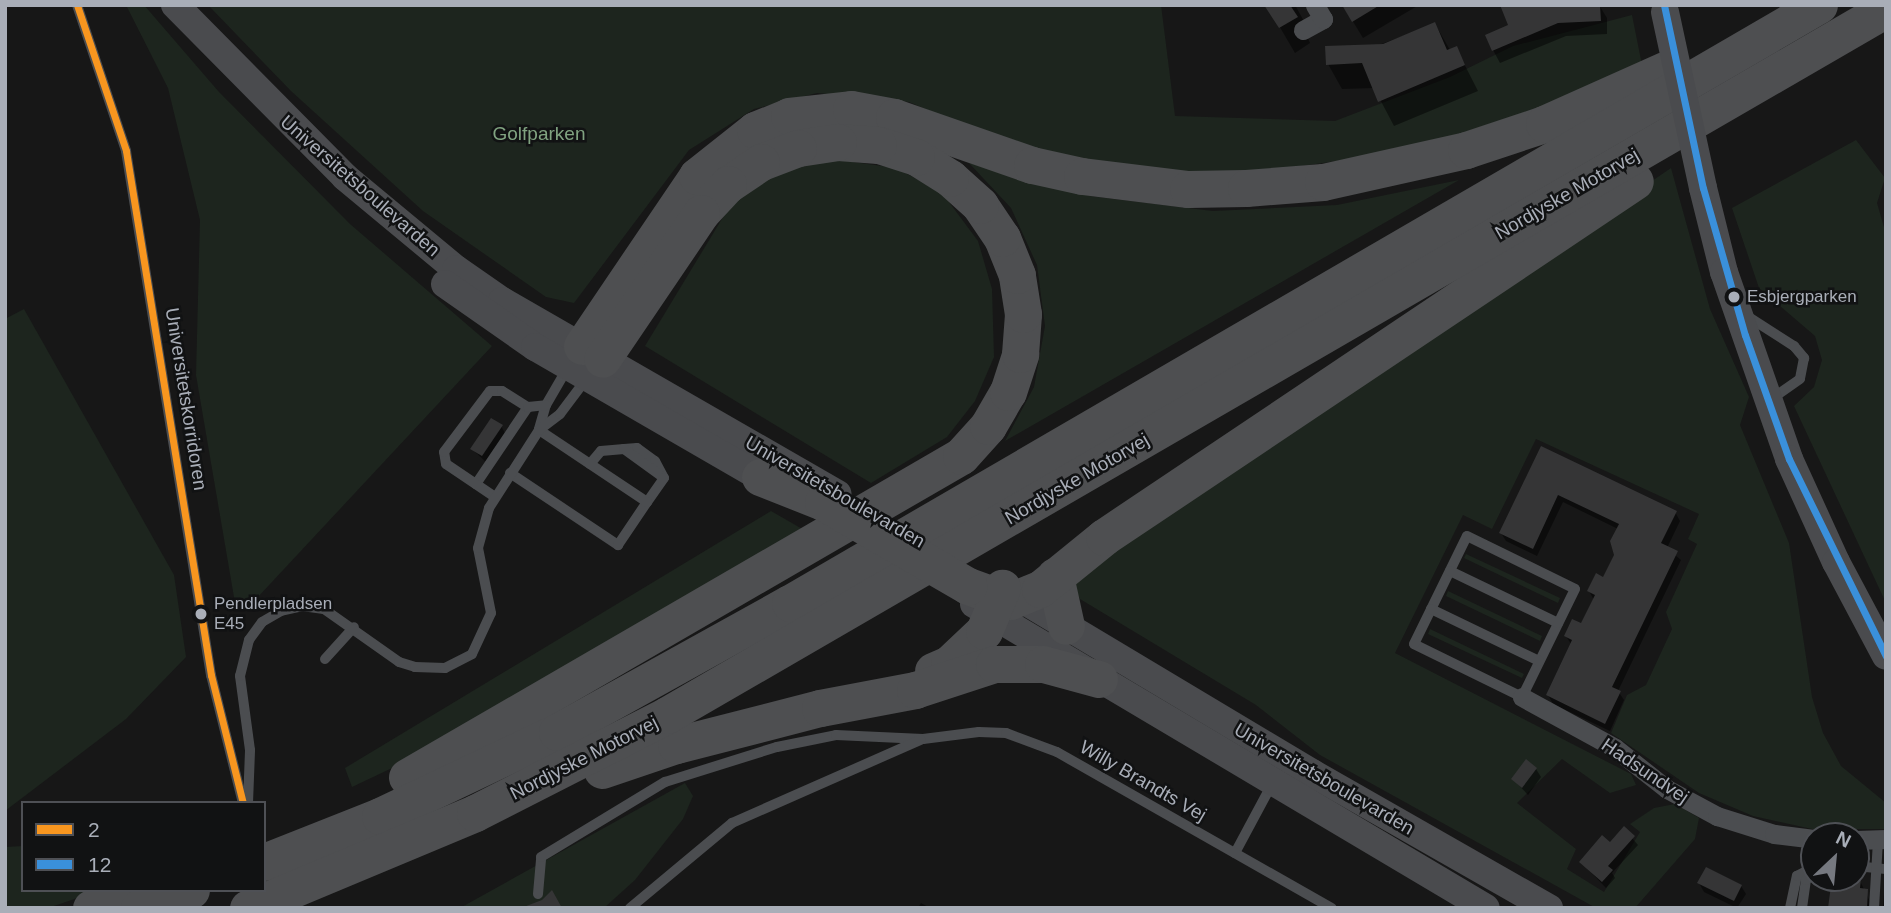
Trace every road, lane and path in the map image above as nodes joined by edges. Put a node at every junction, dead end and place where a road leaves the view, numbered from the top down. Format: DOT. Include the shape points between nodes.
graph roads {
  1 [pos="77,5"];
  2 [pos="161,5"];
  3 [pos="175,5"];
  4 [pos="1315,5"];
  5 [pos="1795,5"];
  6 [pos="1819,5"];
  7 [pos="1665,9"];
  8 [pos="1886,9"];
  9 [pos="1886,26"];
  10 [pos="1303,30"];
  11 [pos="1722,300"];
  12 [pos="585,362"];
  13 [pos="1768,401"];
  14 [pos="546,405"];
  15 [pos="528,407"];
  16 [pos="539,430"];
  17 [pos="590,464"];
  18 [pos="510,473"];
  19 [pos="760,477"];
  20 [pos="476,484"];
  21 [pos="495,497"];
  22 [pos="824,501"];
  23 [pos="647,502"];
  24 [pos="1450,571"];
  25 [pos="1055,576"];
  26 [pos="989,594"];
  27 [pos="1432,609"];
  28 [pos="1558,624"];
  29 [pos="1066,626"];
  30 [pos="354,627"];
  31 [pos="1886,656"];
  32 [pos="325,659"];
  33 [pos="1539,661"];
  34 [pos="1098,679"];
  35 [pos="881,694"];
  36 [pos="1522,697"];
  37 [pos="923,739"];
  38 [pos="1272,784"];
  39 [pos="244,801"];
  40 [pos="245,801"];
  41 [pos="1800,837"];
  42 [pos="1882,839"];
  43 [pos="266,844"];
  44 [pos="1235,853"];
  45 [pos="382,854"];
  46 [pos="266,861"];
  47 [pos="1883,868"];
  48 [pos="1800,874"];
  49 [pos="139,892"];
  50 [pos="185,892"];
  51 [pos="538,894"];
  52 [pos="91,908"];
  53 [pos="139,908"];
  54 [pos="247,908"];
  55 [pos="630,908"];
  56 [pos="1332,908"];
  57 [pos="1486,908"];
  58 [pos="1549,908"];
  59 [pos="1790,908"];
  60 [pos="1874,908"];
  1 -- 39 [label="lane, Universitetskorridoren" via="127,151 211,675"];
  2 -- 12 [label="main road, Universitetsboulevarden" via="244,97 365,216 480,310"];
  3 -- 12 [label="main road, Universitetsboulevarden" via="252,88 408,231"];
  4 -- 10 [label="street" via="1323,19"];
  5 -- 12 [label="highway" via="1641,82 1544,124 1466,150 1323,181 1235,188 1135,186 1032,165 894,117 851,109 789,117 755,130 697,176"];
  6 -- 46 [label="highway, Nordjyske Motorvej" via="790,603 556,732 380,816"];
  7 -- 13 [label="main road, bridge" via="1724,272"];
  8 -- 45 [label="highway, Nordjyske Motorvej" via="679,708 544,779"];
  9 -- 25 [label="highway" via="1730,119 1517,258 1104,537"];
  11 -- 13 [label="lane" via="1794,346 1804,358 1800,379"];
  12 -- 14 [label="lane"];
  12 -- 16 [label="lane" via="560,414"];
  12 -- 19 [label="main road, Universitetsboulevarden"];
  12 -- 22 [label="main road, Universitetsboulevarden"];
  12 -- 43 [label="highway" via="728,184 761,162 799,148 838,142 878,145 939,171 980,205 1002,237 1017,275 1023,314 1020,354 988,426 961,456 459,749 312,826"];
  13 -- 31 [label="main road" via="1836,562"];
  14 -- 15 [label="lane"];
  14 -- 16 [label="lane"];
  15 -- 20 [label="lane"];
  15 -- 20 [label="lane" via="502,391 490,391 445,450 446,464"];
  16 -- 17 [label="lane"];
  16 -- 18 [label="lane"];
  17 -- 23 [label="lane"];
  17 -- 23 [label="lane" via="601,451 624,449 664,478"];
  18 -- 21 [label="lane"];
  18 -- 23 [label="lane" via="618,545"];
  19 -- 22 [label="highway"];
  20 -- 21 [label="lane"];
  21 -- 30 [label="lane" via="478,548 491,613 472,654 445,668 415,667 399,662"];
  22 -- 26 [label="highway, bridge"];
  24 -- 27 [label="lane"];
  24 -- 28 [label="lane"];
  24 -- 28 [label="lane" via="1467,536 1575,589"];
  25 -- 26 [label="highway"];
  25 -- 29 [label="highway"];
  26 -- 29 [label="main road, Universitetsboulevarden"];
  26 -- 34 [label="main road, Universitetsboulevarden"];
  26 -- 35 [label="highway" via="949,664"];
  27 -- 33 [label="lane"];
  27 -- 36 [label="lane" via="1414,644"];
  28 -- 33 [label="lane"];
  29 -- 58 [label="main road, Universitetsboulevarden"];
  30 -- 32 [label="lane"];
  30 -- 40 [label="lane" via="331,612 302,606 262,622 249,640 240,676 250,750"];
  33 -- 36 [label="lane"];
  34 -- 35 [label="highway" via="1043,664 1005,662 915,690"];
  34 -- 38 [label="main road, Universitetsboulevarden"];
  35 -- 45 [label="highway" via="676,744"];
  36 -- 41 [label="street, Hadsundvej" via="1615,748 1667,789 1717,816"];
  37 -- 44 [label="lane, Willy Brandts Vej" via="979,732 1031,739"];
  37 -- 51 [label="lane, Willy Brandts Vej" via="836,735 777,747 665,782 541,857"];
  37 -- 55 [label="lane, Willy Brandts Vej" via="732,823"];
  38 -- 44 [label="lane"];
  38 -- 57 [label="main road, Universitetsboulevarden"];
  42 -- 47 [label="lane"];
  44 -- 56 [label="lane, Willy Brandts Vej"];
  45 -- 54 [label="highway, Nordjyske Motorvej"];
  47 -- 60 [label="lane"];
  48 -- 59 [label="lane"];
  49 -- 52 [label="highway"];
  50 -- 53 [label="highway"];
}
